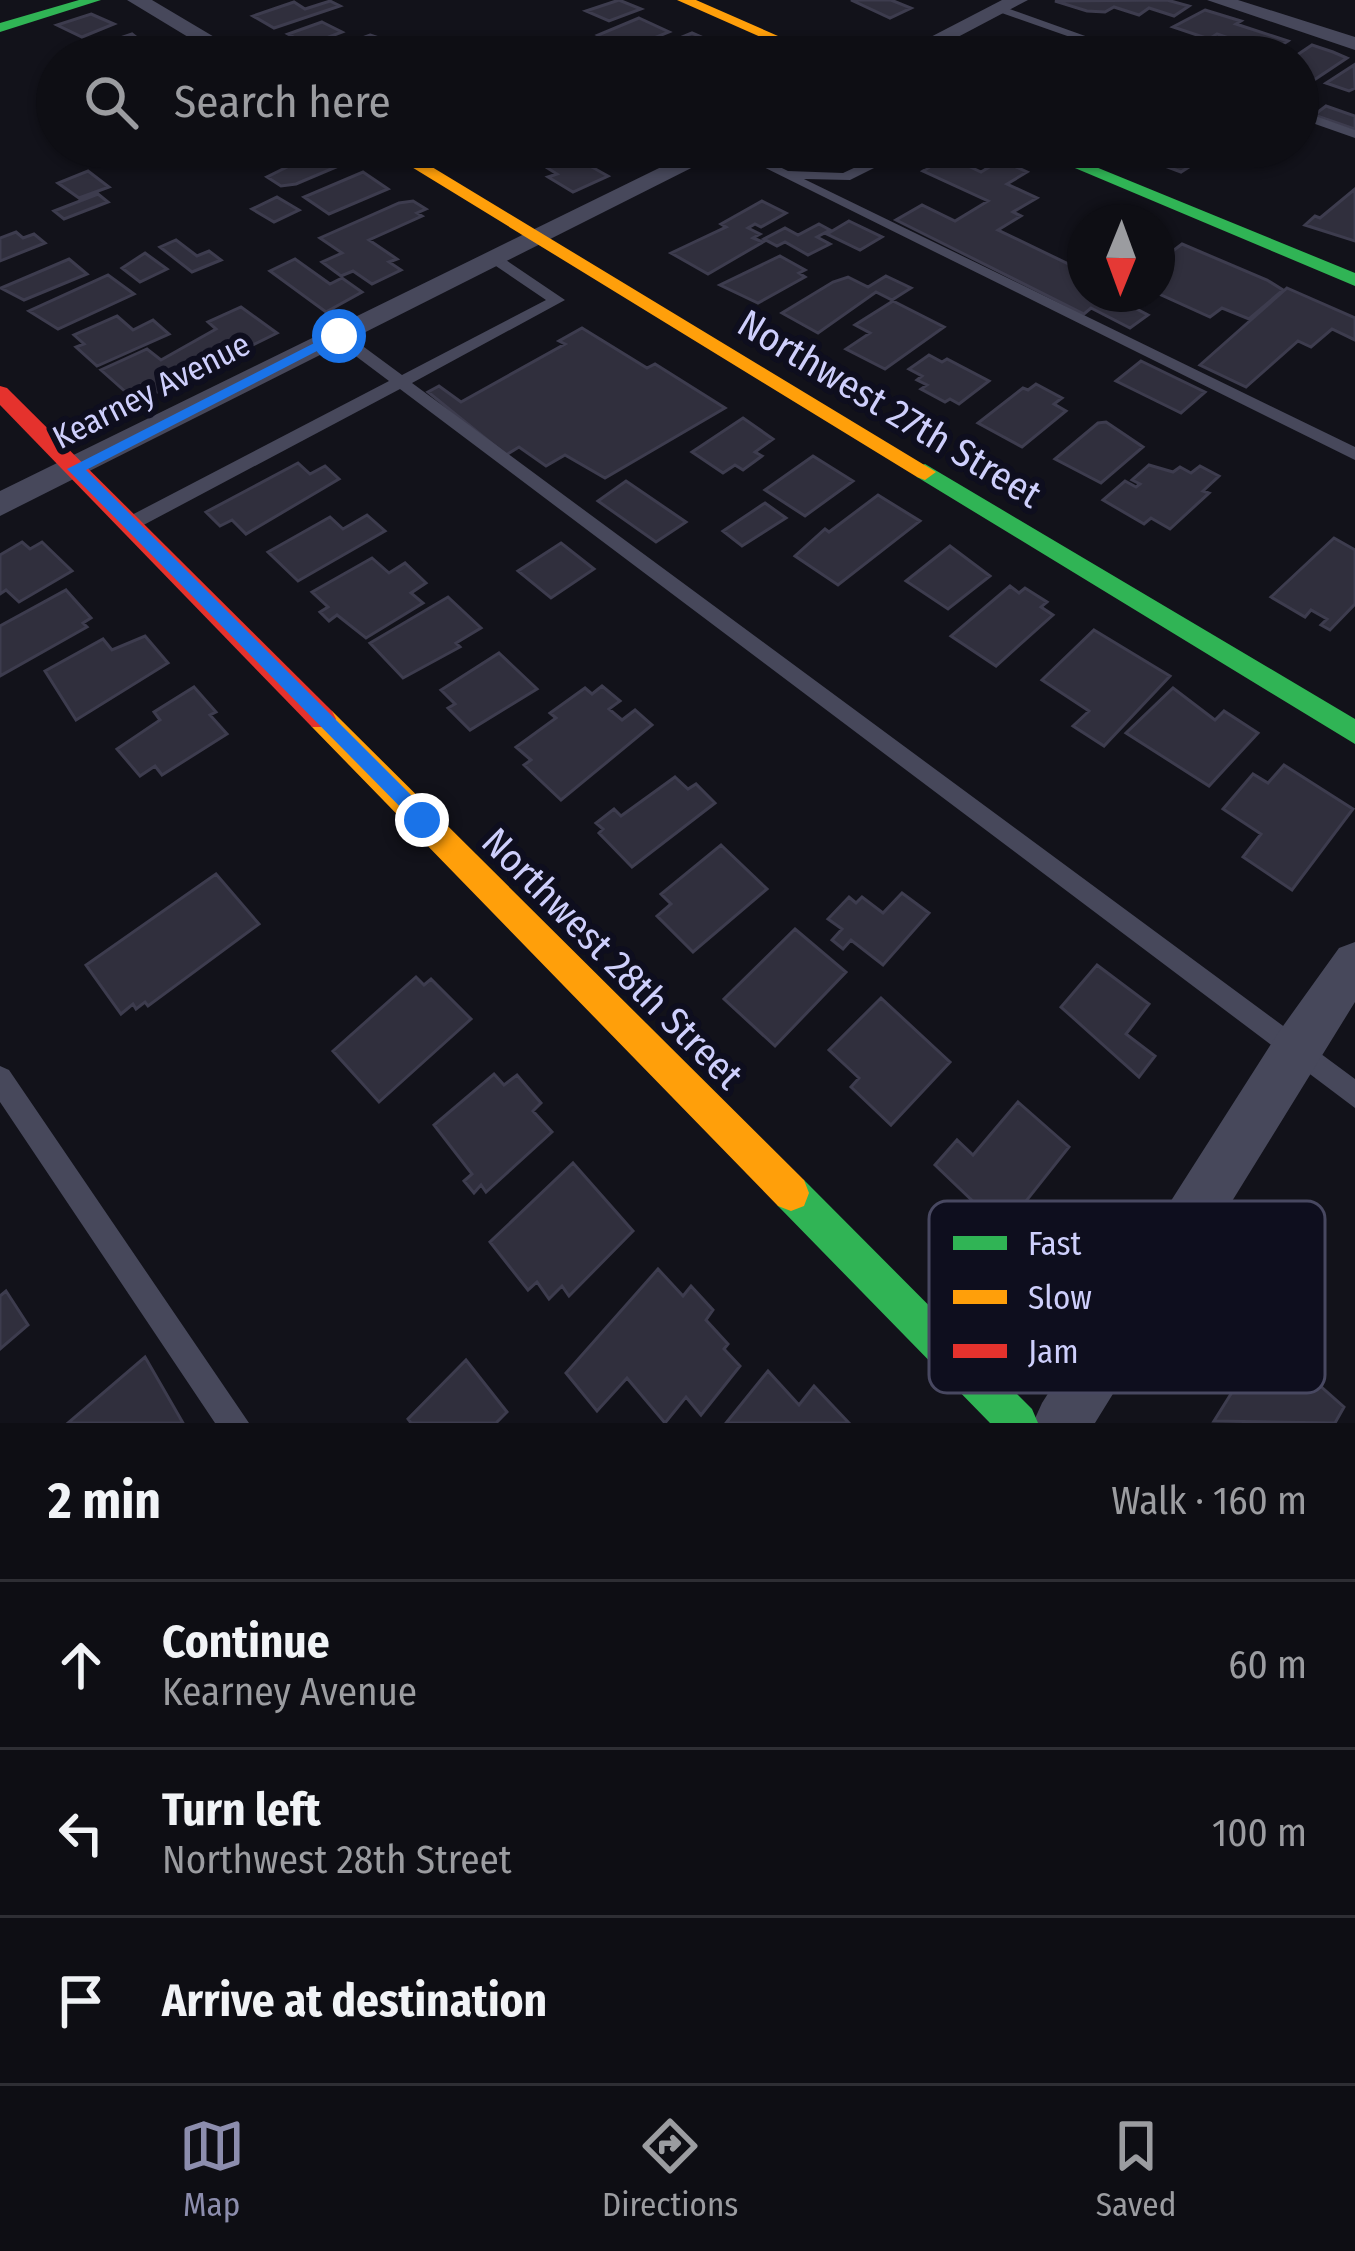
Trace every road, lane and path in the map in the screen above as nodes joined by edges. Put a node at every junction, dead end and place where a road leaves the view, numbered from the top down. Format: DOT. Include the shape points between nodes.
graph roads {
  1 [pos="21,0"];
  2 [pos="94,0"];
  3 [pos="137,0"];
  4 [pos="684,0"];
  5 [pos="1217,0"];
  6 [pos="1009,4"];
  7 [pos="0,6"];
  8 [pos="0,28"];
  9 [pos="200,36"];
  10 [pos="769,36"];
  11 [pos="945,36"];
  12 [pos="1087,36"];
  13 [pos="1355,44"];
  14 [pos="1319,121"];
  15 [pos="1355,134"];
  16 [pos="421,168"];
  17 [pos="681,168"];
  18 [pos="771,168"];
  19 [pos="864,168"];
  20 [pos="1084,168"];
  21 [pos="784,174"];
  22 [pos="536,238"];
  23 [pos="495,259"];
  24 [pos="1355,280"];
  25 [pos="339,336"];
  26 [pos="401,381"];
  27 [pos="0,393"];
  28 [pos="1355,454"];
  29 [pos="75,469"];
  30 [pos="0,506"];
  31 [pos="130,524"];
  32 [pos="1355,733"];
  33 [pos="1355,963"];
  34 [pos="1294,1050"];
  35 [pos="0,1079"];
  36 [pos="1355,1095"];
  37 [pos="1200,1201"];
  38 [pos="929,1333"];
  39 [pos="988,1393"];
  40 [pos="1081,1393"];
  41 [pos="233,1423"];
  42 [pos="1018,1423"];
  43 [pos="1062,1423"];
  1 -- 7 [label="street"];
  2 -- 8 [label="street"];
  3 -- 9 [label="street"];
  4 -- 10 [label="street"];
  5 -- 13 [label="street"];
  6 -- 11 [label="street"];
  6 -- 12 [label="lane"];
  14 -- 15 [label="lane"];
  16 -- 22 [label="street, Northwest 27th Street"];
  17 -- 22 [label="street, Kearney Avenue"];
  18 -- 21 [label="lane"];
  19 -- 21 [label="lane" via="845,177"];
  20 -- 24 [label="street"];
  21 -- 28 [label="lane"];
  22 -- 23 [label="street, Kearney Avenue"];
  22 -- 32 [label="street, Northwest 27th Street"];
  23 -- 25 [label="street, Kearney Avenue"];
  23 -- 26 [label="lane" via="557,300"];
  25 -- 26 [label="lane"];
  25 -- 29 [label="street, Kearney Avenue"];
  26 -- 31 [label="lane"];
  26 -- 34 [label="lane"];
  27 -- 29 [label="street, Northwest 28th Street"];
  29 -- 30 [label="street, Kearney Avenue"];
  29 -- 31 [label="street, Northwest 28th Street"];
  31 -- 38 [label="street, Northwest 28th Street"];
  33 -- 34 [label="street"];
  34 -- 36 [label="lane"];
  34 -- 37 [label="street"];
  35 -- 41 [label="lane"];
  39 -- 42 [label="street, Northwest 28th Street"];
  40 -- 43 [label="street"];
}
